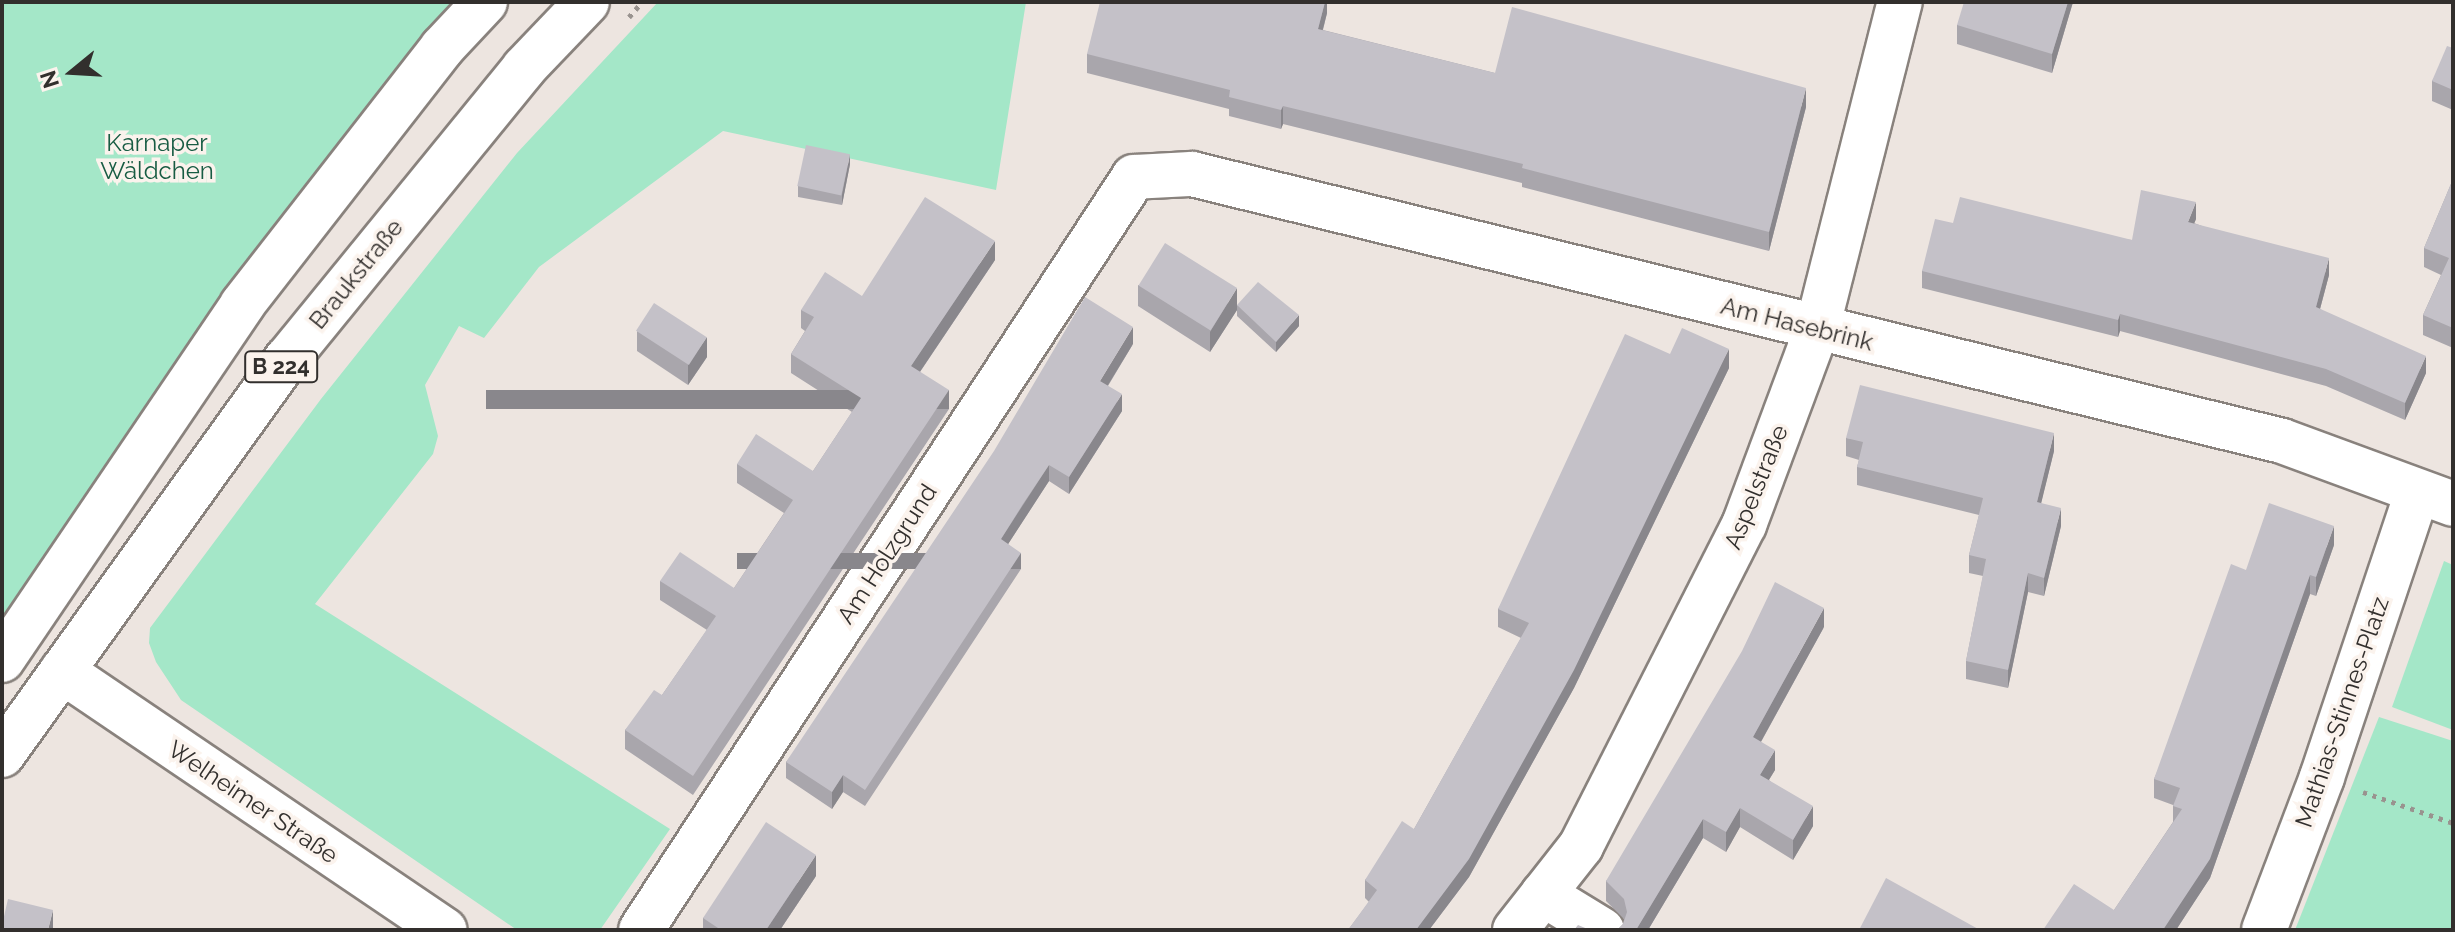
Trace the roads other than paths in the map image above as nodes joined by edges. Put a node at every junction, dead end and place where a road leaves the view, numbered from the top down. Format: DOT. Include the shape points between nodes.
graph roads {
  1 [pos="485,2"];
  2 [pos="587,2"];
  3 [pos="1900,2"];
  4 [pos="1134,177"];
  5 [pos="1817,329"];
  6 [pos="2435,498"];
  7 [pos="2,660"];
  8 [pos="62,671"];
  9 [pos="2,755"];
  10 [pos="1543,894"];
  11 [pos="445,930"];
  12 [pos="641,930"];
  13 [pos="1515,930"];
  14 [pos="1602,930"];
  15 [pos="2264,930"];
  1 -- 7 [label="street, B 224" via="442,48 242,305"];
  2 -- 8 [label="street, Braukstraße / B 224" via="524,68 287,359"];
  3 -- 5 [label="street, Aspelstraße"];
  4 -- 5 [label="street, Am Hasebrink" via="1192,174"];
  4 -- 12 [label="street, Am Holzgrund"];
  5 -- 6 [label="street, Am Hasebrink" via="2282,441"];
  5 -- 10 [label="street, Aspelstraße" via="1744,525 1581,846"];
  6 -- 15 [label="street, Mathias-Stinnes-Platz"];
  8 -- 9 [label="street, Braukstraße / B 224"];
  8 -- 11 [label="street, Welheimer Straße"];
  10 -- 13 [label="street, Aspelstraße"];
  10 -- 14 [label="street"];
}
